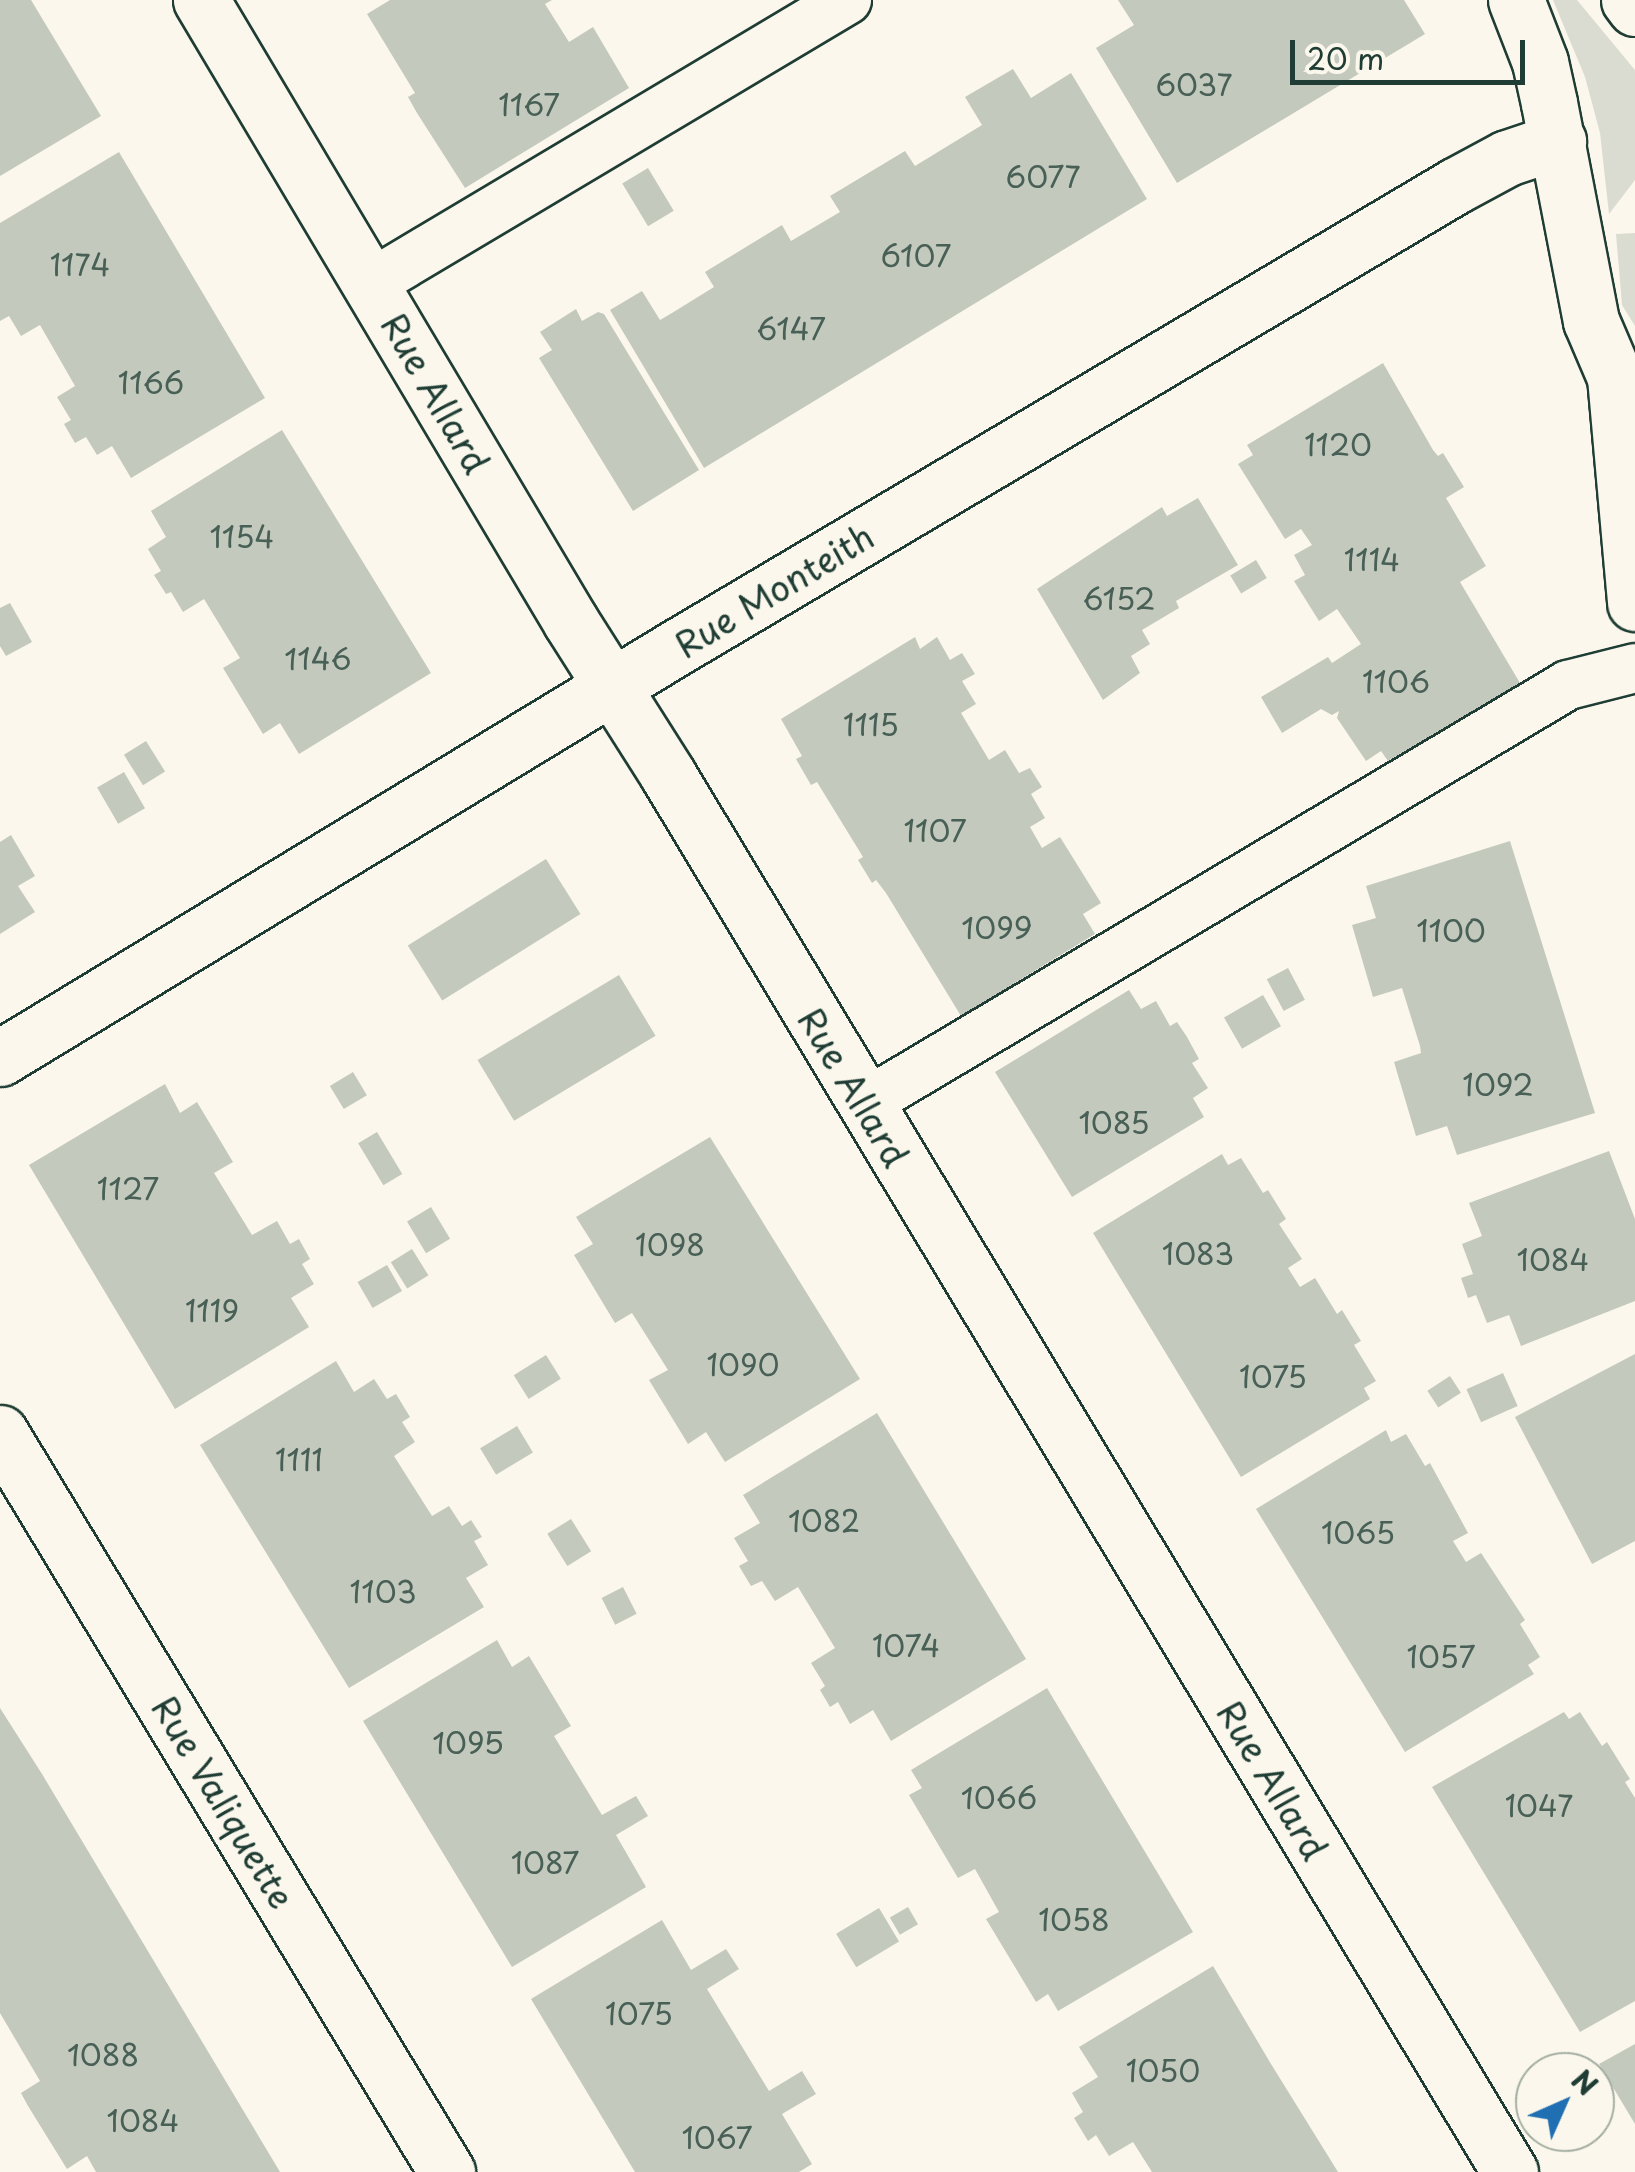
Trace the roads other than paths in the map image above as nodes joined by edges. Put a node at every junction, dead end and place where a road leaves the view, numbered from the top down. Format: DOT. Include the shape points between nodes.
graph roads {
  1 [pos="201,0"];
  2 [pos="848,0"];
  3 [pos="1516,0"];
  4 [pos="1629,0"];
  5 [pos="1635,8"];
  6 [pos="1558,141"];
  7 [pos="372,283"];
  8 [pos="1635,603"];
  9 [pos="1635,668"];
  10 [pos="612,686"];
  11 [pos="0,1058"];
  12 [pos="864,1104"];
  13 [pos="0,1433"];
  14 [pos="448,2172"];
  15 [pos="1510,2172"];
  1 -- 7 [label="street, Rue Allard"];
  2 -- 7 [label="lane"];
  3 -- 6 [label="street" via="1540,62"];
  4 -- 5 [label="street"];
  6 -- 8 [label="street" via="1591,322 1616,378"];
  6 -- 10 [label="street, Rue Monteith" via="1455,186"];
  7 -- 10 [label="street, Rue Allard"];
  9 -- 12 [label="lane" via="1568,685"];
  10 -- 11 [label="street, Rue Monteith"];
  10 -- 12 [label="street, Rue Allard"];
  12 -- 15 [label="street, Rue Allard"];
  13 -- 14 [label="street, Rue Valiquette"];
}
